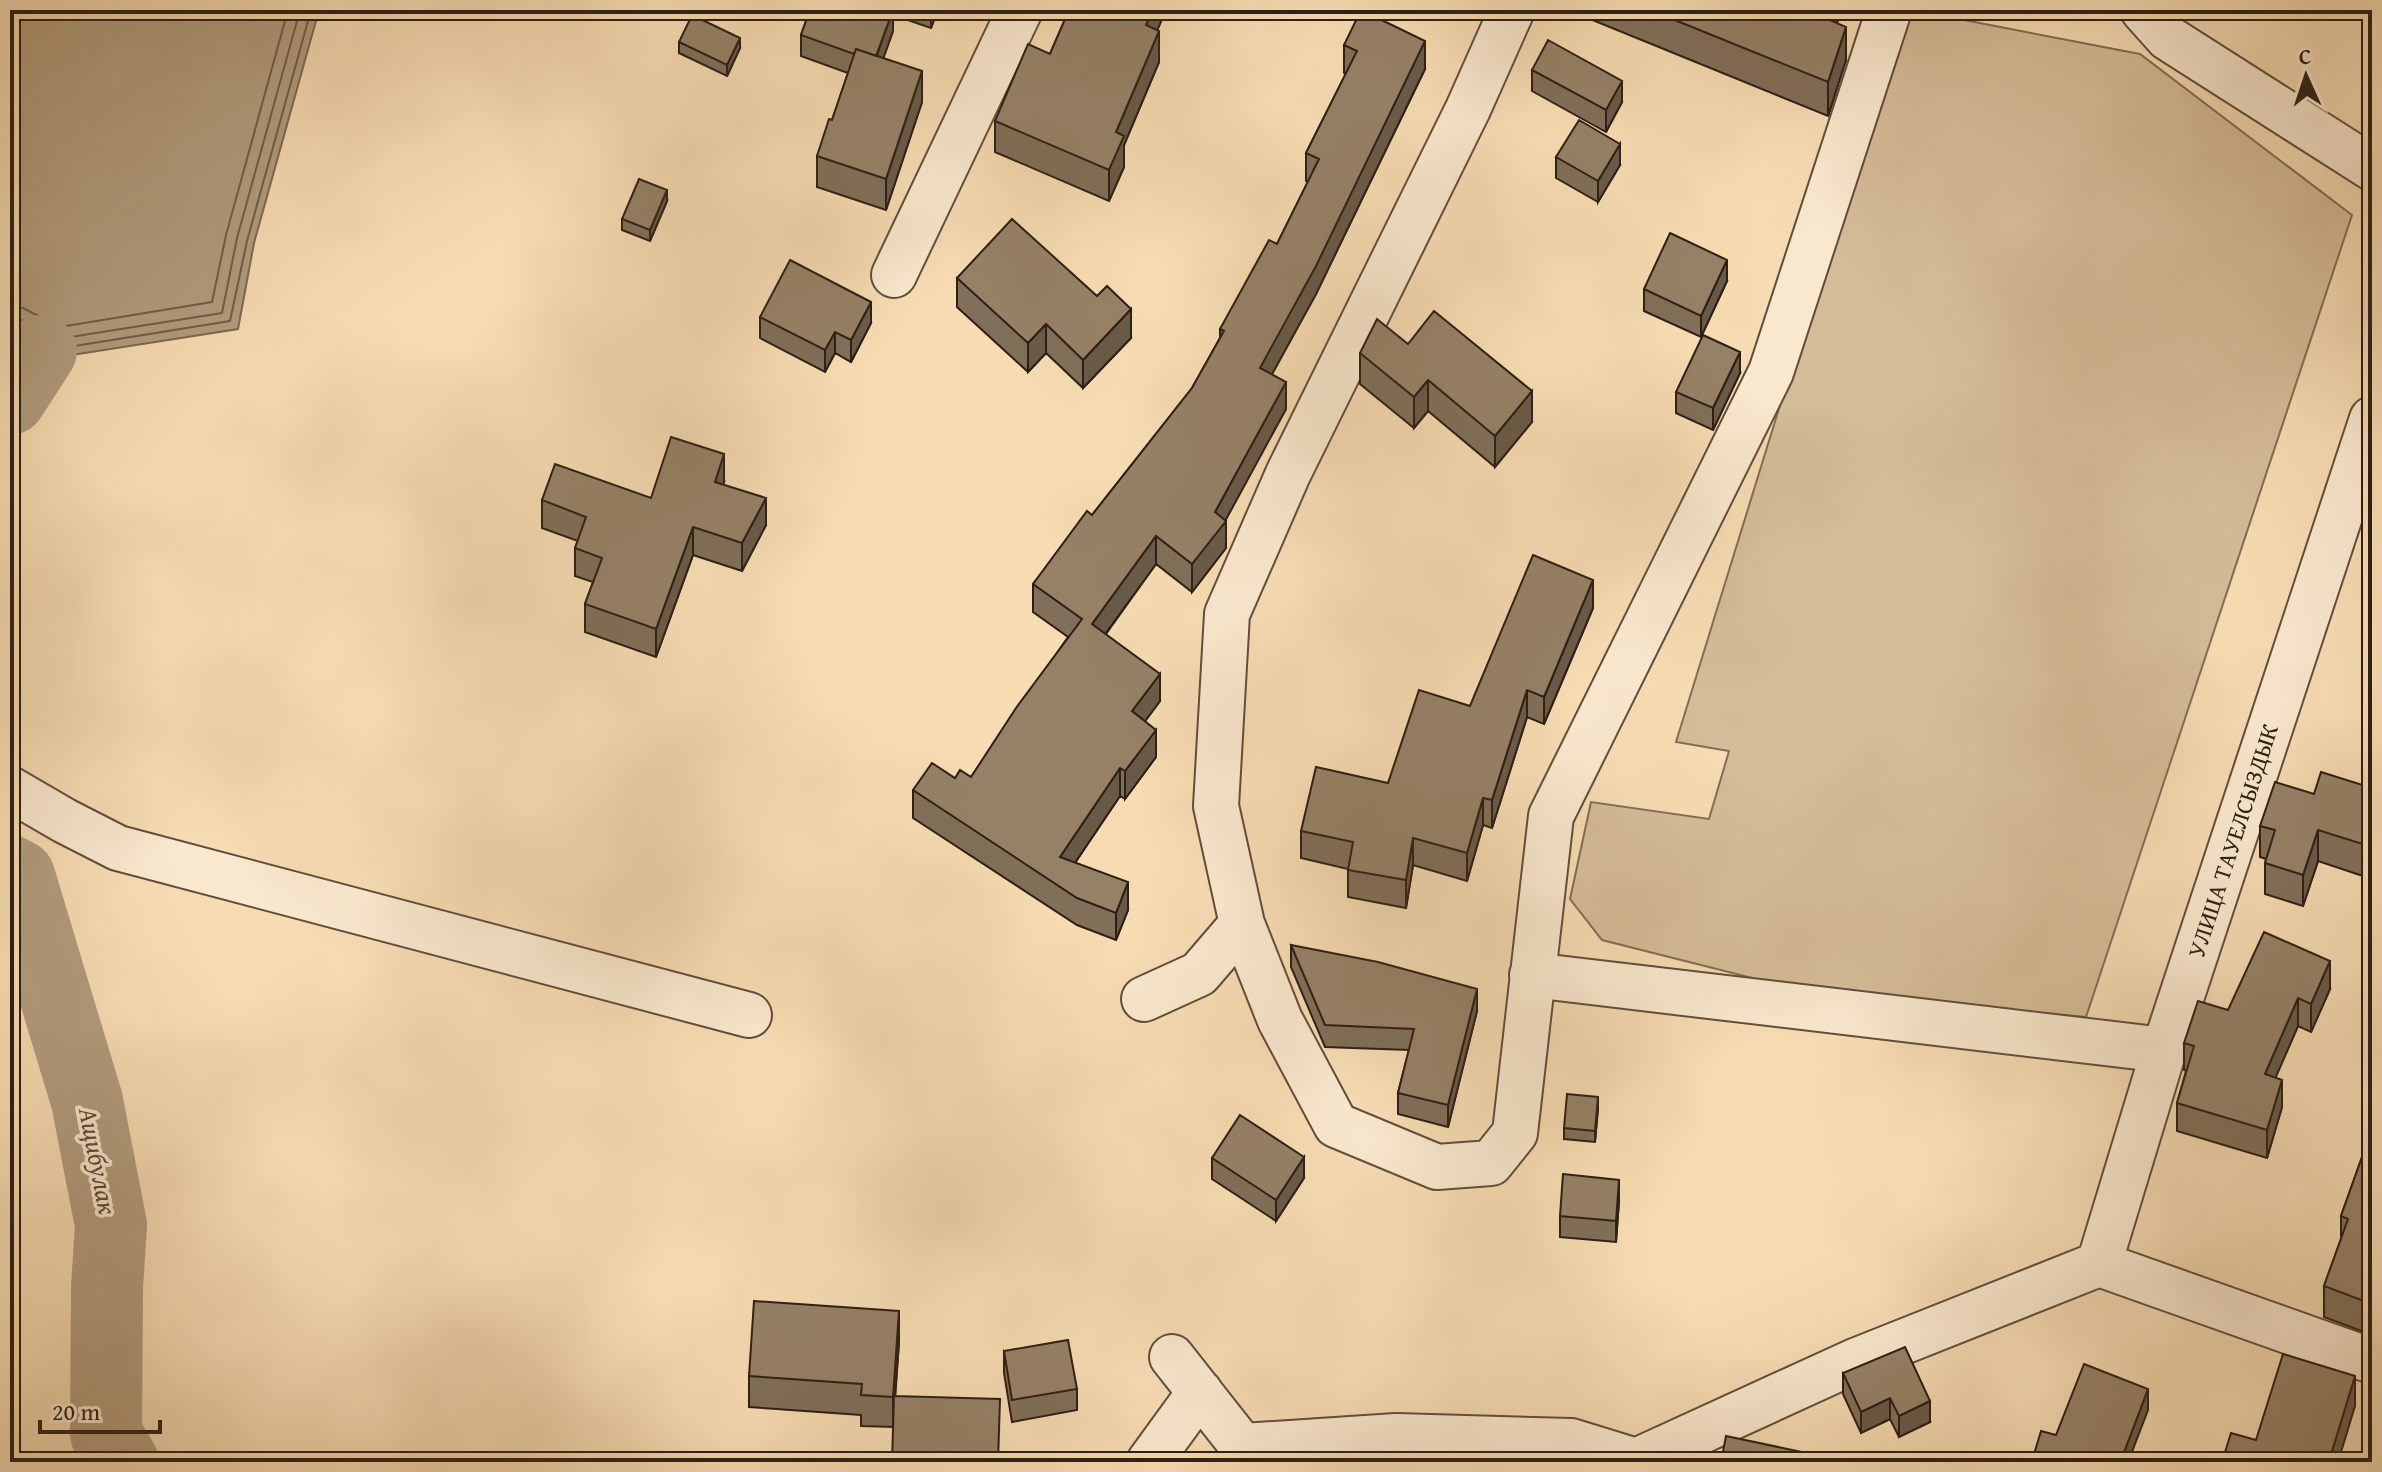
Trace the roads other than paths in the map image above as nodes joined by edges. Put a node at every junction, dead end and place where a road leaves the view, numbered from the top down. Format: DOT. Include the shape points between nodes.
graph roads {
  1 [pos="1020,10"];
  2 [pos="1512,10"];
  3 [pos="1889,10"];
  4 [pos="2143,10"];
  5 [pos="2372,168"];
  6 [pos="894,275"];
  7 [pos="2372,419"];
  8 [pos="10,789"];
  9 [pos="1242,924"];
  10 [pos="1532,975"];
  11 [pos="1144,999"];
  12 [pos="749,1015"];
  13 [pos="2164,1050"];
  14 [pos="2099,1264"];
  15 [pos="1172,1357"];
  16 [pos="2372,1361"];
  17 [pos="1200,1392"];
  18 [pos="1636,1461"];
  19 [pos="1149,1462"];
  1 -- 6 [label="street"];
  2 -- 9 [label="street" via="1288,474 1227,614 1216,806"];
  3 -- 10 [label="street" via="1771,372 1551,816"];
  4 -- 5 [label="street" via="2168,38"];
  7 -- 13 [label="street, УЛИЦА ТАУЕЛСЫЗДЫК"];
  8 -- 12 [label="street" via="118,848"];
  9 -- 10 [label="street" via="1280,1020 1336,1125 1437,1167 1491,1163 1515,1133"];
  9 -- 11 [label="street" via="1199,974"];
  10 -- 13 [label="street"];
  13 -- 14 [label="street, УЛИЦА ТАУЕЛСЫЗДЫК"];
  14 -- 16 [label="street"];
  14 -- 18 [label="street" via="1855,1361"];
  15 -- 17 [label="street"];
  17 -- 18 [label="street" via="1242,1446 1396,1436 1571,1441"];
  17 -- 19 [label="street"];
}
